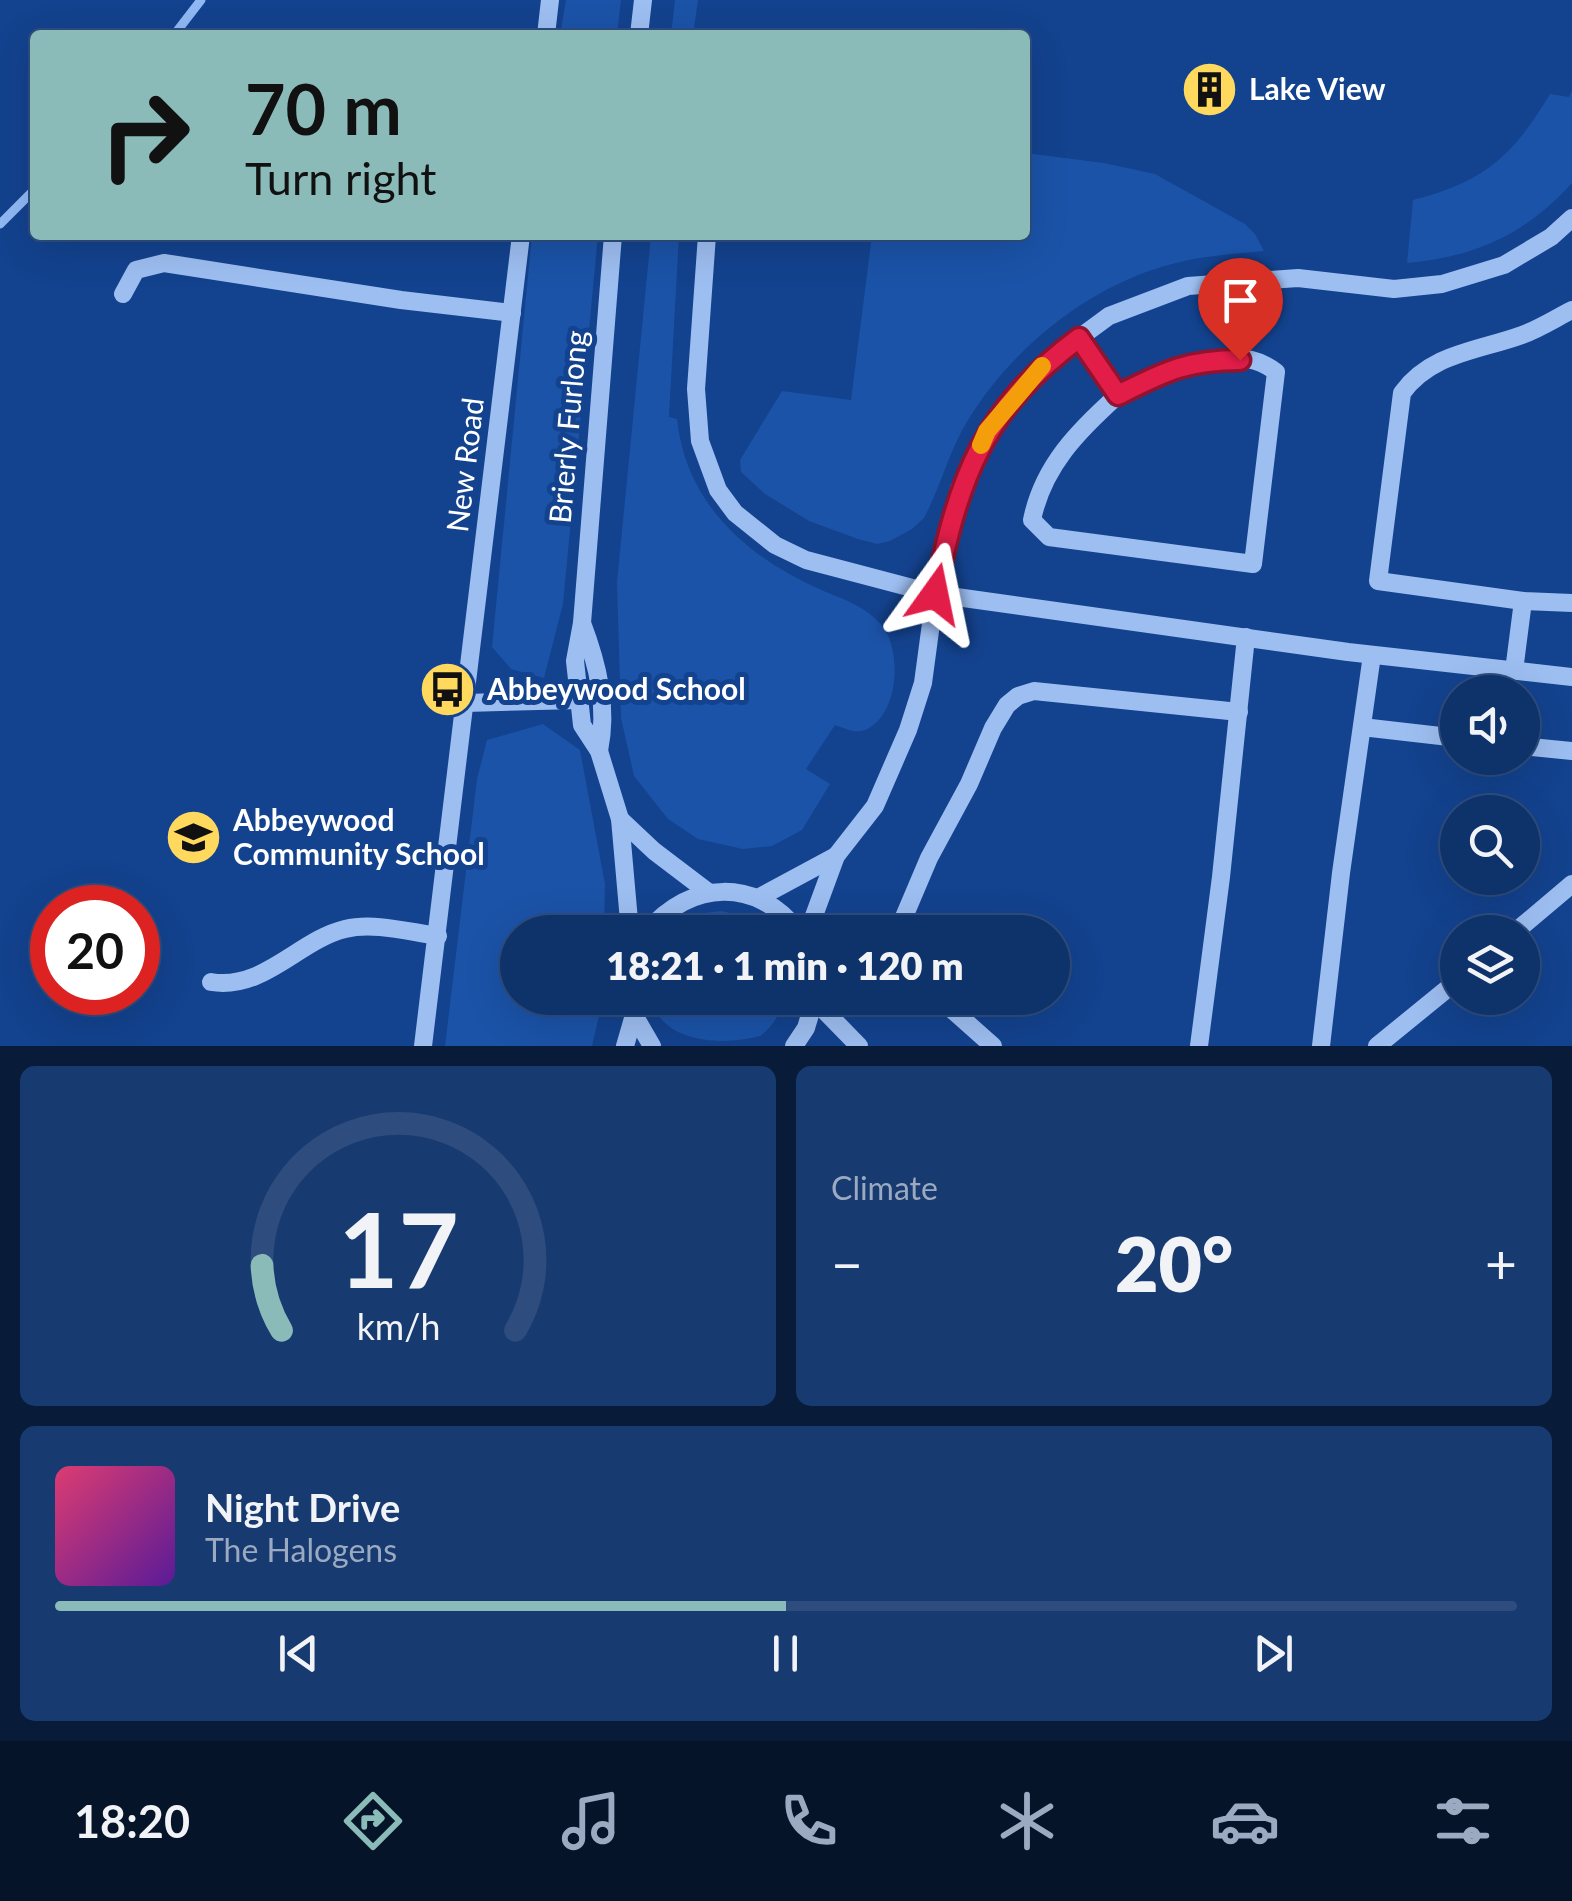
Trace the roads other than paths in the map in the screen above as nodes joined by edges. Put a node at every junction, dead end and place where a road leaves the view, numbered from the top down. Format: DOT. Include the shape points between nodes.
graph roads {
  1 [pos="550,0"];
  2 [pos="643,0"];
  3 [pos="547,30"];
  4 [pos="639,30"];
  5 [pos="1572,218"];
  6 [pos="520,240"];
  7 [pos="613,240"];
  8 [pos="707,240"];
  9 [pos="123,294"];
  10 [pos="1572,310"];
  11 [pos="512,313"];
  12 [pos="1079,338"];
  13 [pos="1118,395"];
  14 [pos="935,594"];
  15 [pos="1523,601"];
  16 [pos="1572,603"];
  17 [pos="582,623"];
  18 [pos="1246,638"];
  19 [pos="1372,655"];
  20 [pos="1514,671"];
  21 [pos="1572,678"];
  22 [pos="579,700"];
  23 [pos="466,703"];
  24 [pos="1239,712"];
  25 [pos="1362,727"];
  26 [pos="1440,736"];
  27 [pos="1540,748"];
  28 [pos="599,751"];
  29 [pos="1572,751"];
  30 [pos="620,819"];
  31 [pos="836,856"];
  32 [pos="1572,884"];
  33 [pos="708,892"];
  34 [pos="758,898"];
  35 [pos="628,915"];
  36 [pos="663,915"];
  37 [pos="784,915"];
  38 [pos="814,915"];
  39 [pos="906,915"];
  40 [pos="1535,915"];
  41 [pos="438,936"];
  42 [pos="211,982"];
  43 [pos="1440,995"];
  44 [pos="630,1015"];
  45 [pos="636,1015"];
  46 [pos="810,1015"];
  47 [pos="830,1015"];
  48 [pos="958,1015"];
  49 [pos="423,1046"];
  50 [pos="625,1046"];
  51 [pos="652,1046"];
  52 [pos="794,1046"];
  53 [pos="860,1046"];
  54 [pos="993,1046"];
  55 [pos="1199,1046"];
  56 [pos="1321,1046"];
  57 [pos="1377,1046"];
  1 -- 3 [label="street"];
  2 -- 4 [label="street"];
  5 -- 12 [label="street" via="1504,265 1442,284 1394,288 1298,278 1188,286 1109,316"];
  6 -- 11 [label="street, New Road"];
  7 -- 17 [label="street, Brierly Furlong"];
  8 -- 14 [label="street" via="696,415 718,490 756,533 806,560"];
  9 -- 11 [label="street" via="136,270 164,263"];
  10 -- 15 [label="street" via="1525,334 1438,361 1402,393 1378,581"];
  11 -- 23 [label="street, New Road"];
  12 -- 13 [label="street"];
  12 -- 14 [label="street" via="1041,366 987,431 960,489"];
  13 -- 13 [label="street" via="1080,428 1052,465 1036,498 1036,528 1048,537 1253,564 1276,372 1264,362 1202,360"];
  14 -- 18 [label="street"];
  14 -- 31 [label="street" via="908,730 875,806"];
  15 -- 16 [label="street"];
  15 -- 20 [label="street"];
  17 -- 22 [label="street, Brierly Furlong" via="575,661"];
  17 -- 28 [label="street, Brierly Furlong" via="595,656 605,722"];
  18 -- 19 [label="street"];
  18 -- 24 [label="street"];
  19 -- 20 [label="street"];
  19 -- 25 [label="street"];
  20 -- 21 [label="street"];
  22 -- 23 [label="street"];
  22 -- 28 [label="street, Brierly Furlong" via="582,725"];
  23 -- 41 [label="street, New Road"];
  24 -- 39 [label="street" via="1034,691 1018,696 993,728"];
  24 -- 55 [label="street"];
  25 -- 26 [label="street"];
  25 -- 56 [label="street"];
  27 -- 29 [label="street"];
  28 -- 30 [label="street, Brierly Furlong"];
  30 -- 33 [label="street"];
  30 -- 35 [label="street, Brierly Furlong"];
  31 -- 34 [label="street"];
  31 -- 38 [label="street"];
  32 -- 40 [label="street"];
  33 -- 34 [label="street"];
  33 -- 36 [label="street"];
  34 -- 37 [label="street"];
  41 -- 42 [label="street" via="346,928 258,975"];
  41 -- 49 [label="street, New Road"];
  43 -- 57 [label="street"];
  44 -- 50 [label="street"];
  45 -- 51 [label="street"];
  46 -- 52 [label="street"];
  47 -- 53 [label="street"];
  48 -- 54 [label="street"];
}
